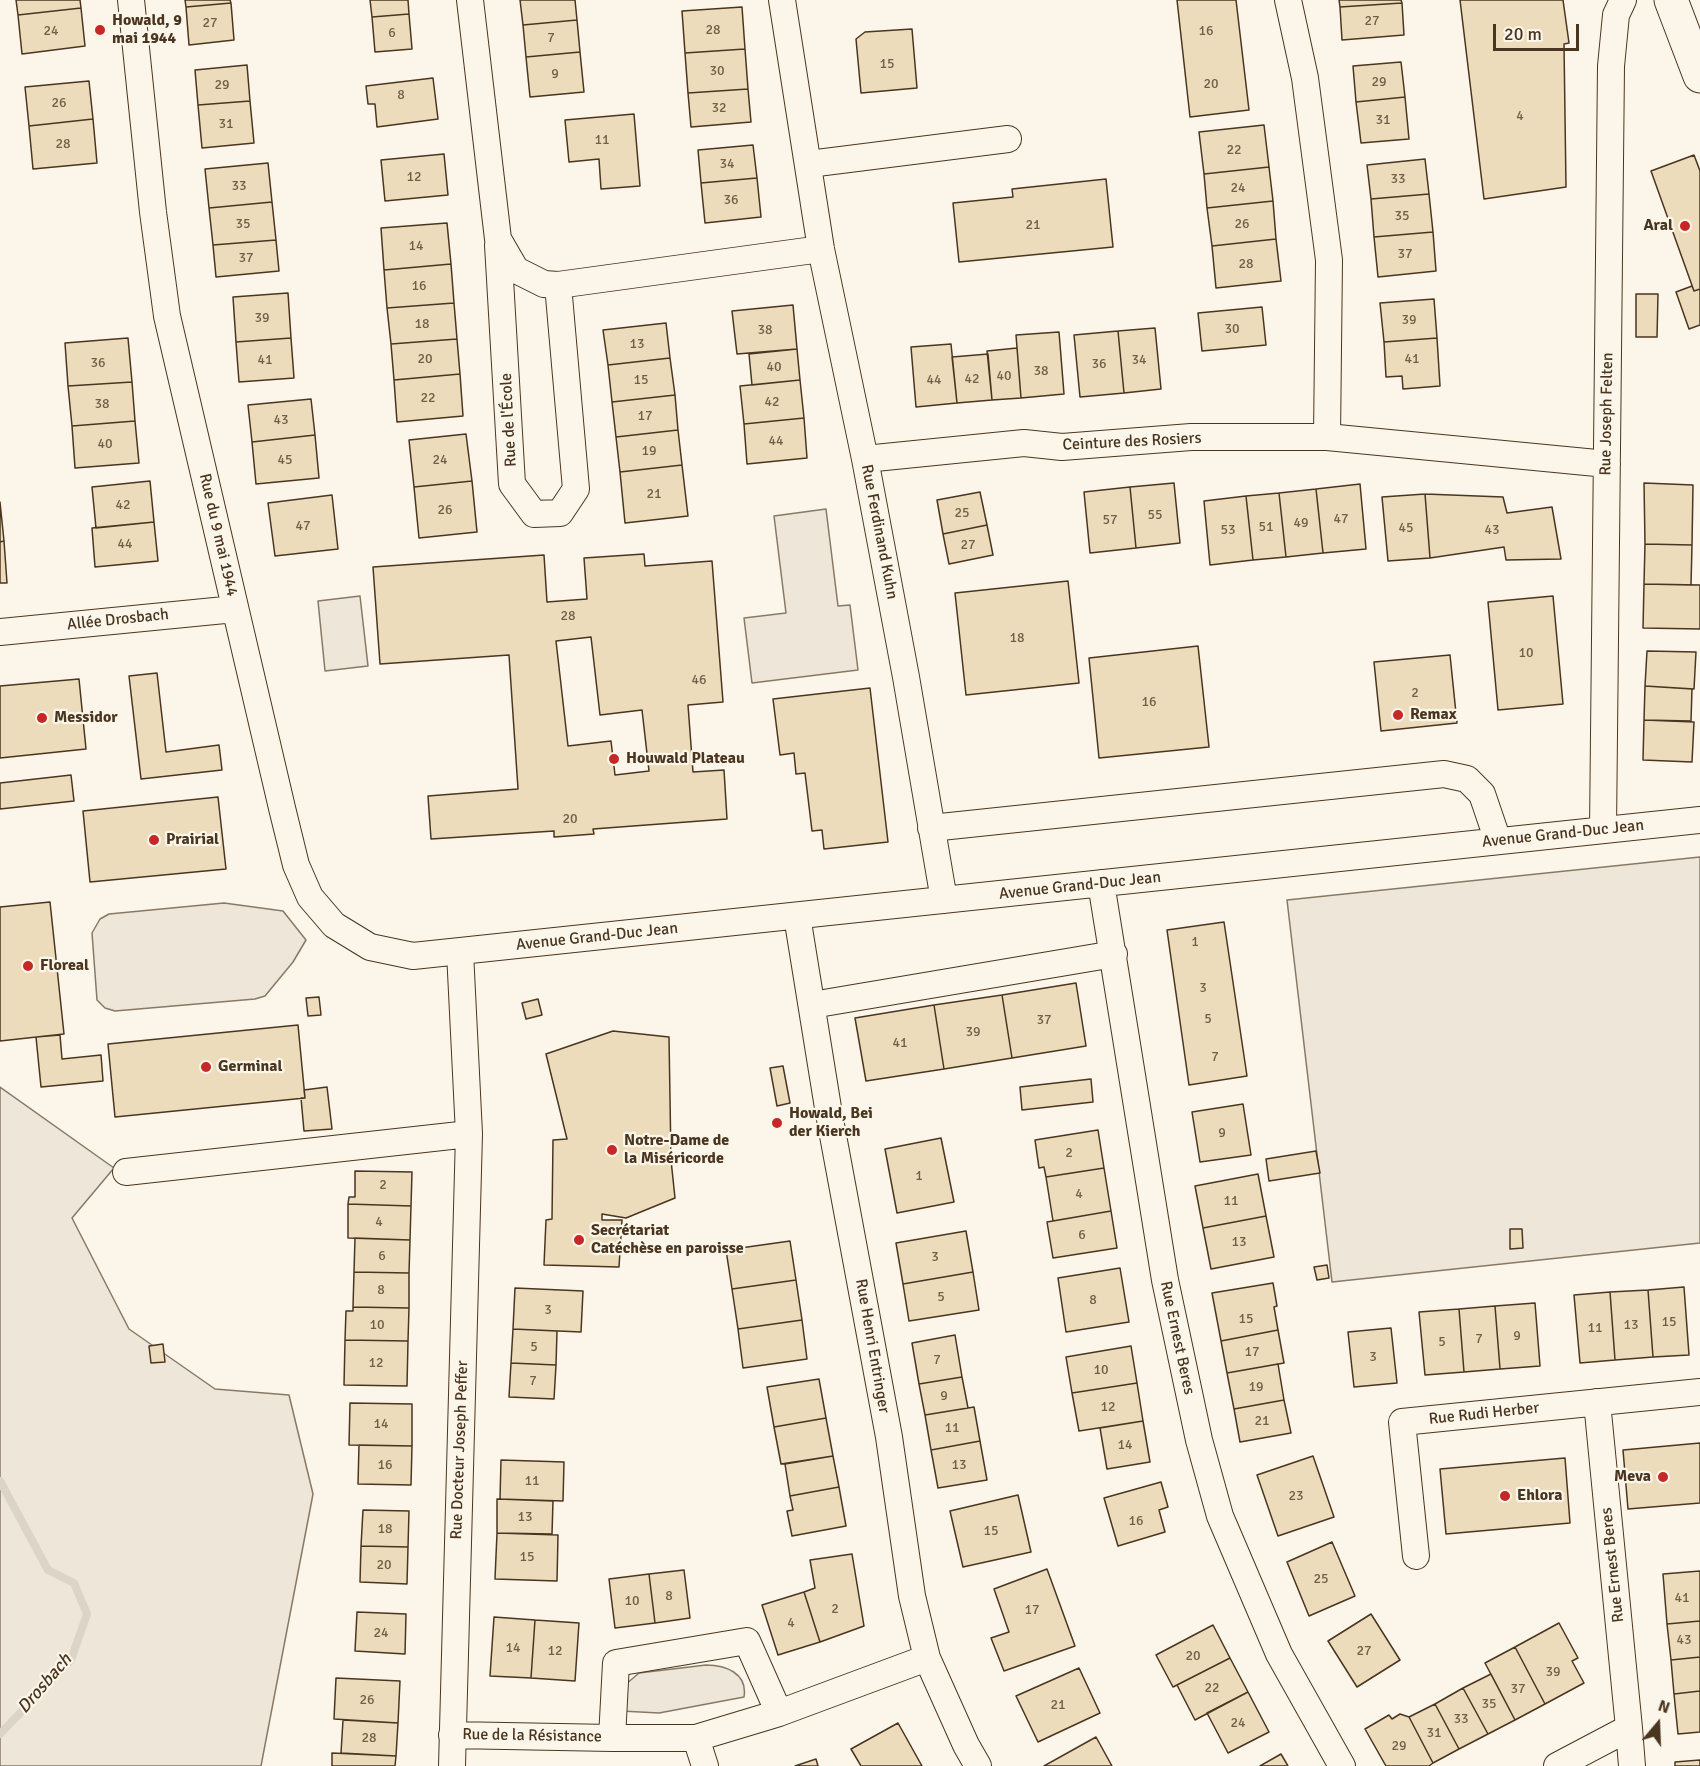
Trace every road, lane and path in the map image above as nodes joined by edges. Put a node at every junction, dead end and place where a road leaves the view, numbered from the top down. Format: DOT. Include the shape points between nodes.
graph roads {
  1 [pos="131,0"];
  2 [pos="470,0"];
  3 [pos="782,0"];
  4 [pos="1288,0"];
  5 [pos="1623,0"];
  6 [pos="1671,0"];
  7 [pos="1700,76"];
  8 [pos="1008,139"];
  9 [pos="808,164"];
  10 [pos="498,239"];
  11 [pos="821,249"];
  12 [pos="558,285"];
  13 [pos="1327,437"];
  14 [pos="865,459"];
  15 [pos="1607,464"];
  16 [pos="236,609"];
  17 [pos="0,632"];
  18 [pos="1700,820"];
  19 [pos="931,828"];
  20 [pos="1603,830"];
  21 [pos="1498,841"];
  22 [pos="1101,884"];
  23 [pos="944,900"];
  24 [pos="797,916"];
  25 [pos="460,952"];
  26 [pos="1114,954"];
  27 [pos="812,1005"];
  28 [pos="469,1134"];
  29 [pos="126,1172"];
  30 [pos="1700,1392"];
  31 [pos="1598,1402"];
  32 [pos="1416,1556"];
  33 [pos="927,1658"];
  34 [pos="779,1713"];
  35 [pos="1629,1728"];
  36 [pos="452,1735"];
  37 [pos="612,1738"];
  38 [pos="696,1738"];
  39 [pos="452,1766"];
  40 [pos="705,1766"];
  41 [pos="978,1766"];
  42 [pos="1342,1766"];
  43 [pos="1557,1766"];
  44 [pos="1632,1766"];
  1 -- 16 [label="street, Rue du 9 mai 1944" via="166,316"];
  2 -- 10 [label="street, Rue de l'École"];
  3 -- 9 [label="street, Rue Ferdinand Kuhn"];
  4 -- 13 [label="street" via="1305,78 1329,260"];
  5 -- 15 [label="street, Rue Joseph Felten" via="1616,15 1611,66"];
  6 -- 7 [label="main road"];
  8 -- 9 [label="street"];
  9 -- 11 [label="street, Rue Ferdinand Kuhn"];
  10 -- 12 [label="street, Rue de l'École" via="516,270 544,284"];
  10 -- 12 [label="street, Rue de l'École" via="512,484 534,514 560,513 576,489"];
  11 -- 12 [label="street, Rue de l'École"];
  11 -- 14 [label="street, Rue Ferdinand Kuhn"];
  13 -- 14 [label="street, Ceinture des Rosiers" via="1191,437 1062,447 1024,443"];
  13 -- 15 [label="street, Ceinture des Rosiers"];
  14 -- 19 [label="street, Rue Ferdinand Kuhn"];
  15 -- 20 [label="street, Rue Joseph Felten"];
  16 -- 17 [label="street, Allée Drosbach"];
  16 -- 25 [label="street, Rue du 9 mai 1944" via="294,854 310,897 334,925 370,946 413,956"];
  18 -- 20 [label="street, Avenue Grand-Duc Jean"];
  19 -- 21 [label="street" via="1444,774 1467,779 1482,794"];
  19 -- 23 [label="street, Rue Ferdinand Kuhn"];
  20 -- 21 [label="street, Avenue Grand-Duc Jean"];
  21 -- 22 [label="street, Avenue Grand-Duc Jean"];
  22 -- 23 [label="street, Avenue Grand-Duc Jean"];
  22 -- 26 [label="street, Rue Ernest Beres"];
  23 -- 24 [label="street, Avenue Grand-Duc Jean"];
  24 -- 25 [label="street, Avenue Grand-Duc Jean"];
  24 -- 27 [label="street, Rue Henri Entringer"];
  25 -- 28 [label="street, Rue Docteur Joseph Peffer"];
  26 -- 27 [label="street"];
  26 -- 42 [label="street, Rue Ernest Beres" via="1165,1280 1199,1440 1220,1516 1279,1654"];
  27 -- 33 [label="street, Rue Henri Entringer" via="889,1437 912,1596"];
  28 -- 29 [label="street"];
  28 -- 36 [label="street, Rue Docteur Joseph Peffer"];
  30 -- 31 [label="street, Rue Rudi Herber"];
  31 -- 32 [label="street, Rue Rudi Herber" via="1402,1422"];
  31 -- 35 [label="street, Rue Ernest Beres"];
  33 -- 34 [label="street, Rue de la Résistance"];
  33 -- 41 [label="street, Rue Henri Entringer"];
  34 -- 37 [label="street, Rue de la Résistance" via="747,1641 616,1663"];
  34 -- 38 [label="street, Rue de la Résistance"];
  35 -- 43 [label="street"];
  35 -- 44 [label="street, Rue Ernest Beres"];
  36 -- 37 [label="street, Rue de la Résistance"];
  36 -- 39 [label="street, Rue Docteur Joseph Peffer"];
  37 -- 38 [label="street, Rue de la Résistance"];
  38 -- 40 [label="street"];
}
